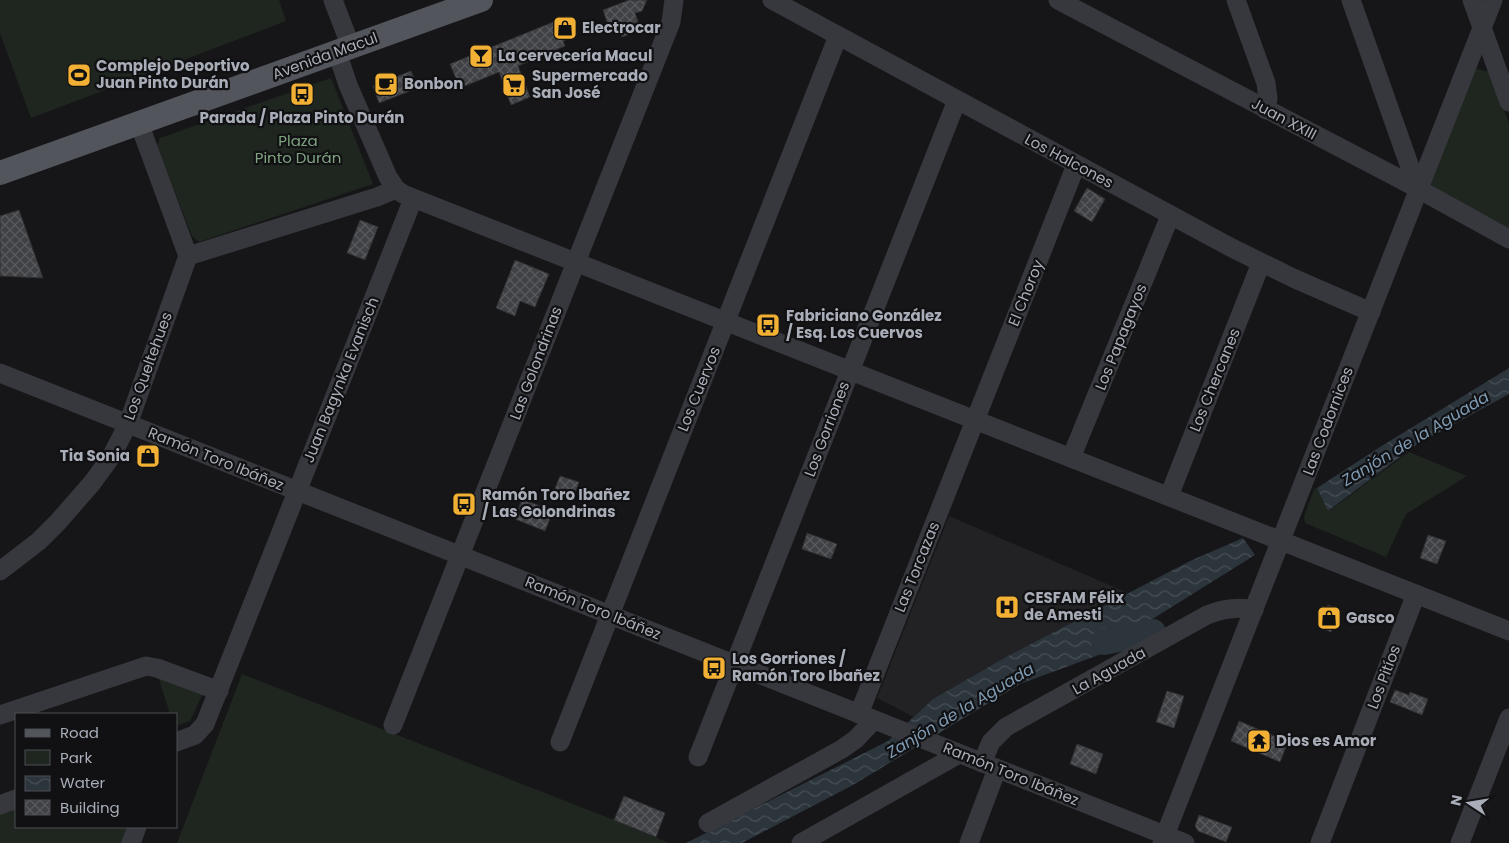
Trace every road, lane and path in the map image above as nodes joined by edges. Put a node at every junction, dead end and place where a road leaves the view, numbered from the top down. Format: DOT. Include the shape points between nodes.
graph roads {
  1 [pos="333,0"];
  2 [pos="674,0"];
  3 [pos="772,0"];
  4 [pos="1058,0"];
  5 [pos="1236,0"];
  6 [pos="1351,0"];
  7 [pos="1472,0"];
  8 [pos="1493,0"];
  9 [pos="475,1"];
  10 [pos="1482,28"];
  11 [pos="838,36"];
  12 [pos="344,50"];
  13 [pos="957,100"];
  14 [pos="1509,102"];
  15 [pos="1266,110"];
  16 [pos="140,122"];
  17 [pos="1076,165"];
  18 [pos="0,173"];
  19 [pos="396,189"];
  20 [pos="1418,190"];
  21 [pos="414,199"];
  22 [pos="1170,216"];
  23 [pos="1509,239"];
  24 [pos="188,256"];
  25 [pos="576,263"];
  26 [pos="1261,263"];
  27 [pos="1371,312"];
  28 [pos="725,322"];
  29 [pos="850,371"];
  30 [pos="0,373"];
  31 [pos="975,420"];
  32 [pos="128,424"];
  33 [pos="1071,458"];
  34 [pos="297,491"];
  35 [pos="1169,496"];
  36 [pos="1281,540"];
  37 [pos="461,556"];
  38 [pos="0,572"];
  39 [pos="1416,594"];
  40 [pos="1254,610"];
  41 [pos="610,615"];
  42 [pos="1509,631"];
  43 [pos="735,665"];
  44 [pos="218,691"];
  45 [pos="0,715"];
  46 [pos="1509,718"];
  47 [pos="872,719"];
  48 [pos="394,725"];
  49 [pos="178,741"];
  50 [pos="560,742"];
  51 [pos="959,754"];
  52 [pos="698,757"];
  53 [pos="989,766"];
  54 [pos="15,799"];
  55 [pos="0,804"];
  56 [pos="708,822"];
  57 [pos="138,828"];
  58 [pos="1164,839"];
  59 [pos="131,843"];
  60 [pos="801,843"];
  61 [pos="969,843"];
  62 [pos="1185,843"];
  63 [pos="1320,843"];
  64 [pos="1460,843"];
  1 -- 12 [label="street"];
  2 -- 25 [label="street, Las Golondrinas" via="671,22"];
  3 -- 11 [label="street, Los Halcones"];
  4 -- 15 [label="street, Juan XXIII"];
  5 -- 15 [label="street" via="1266,83"];
  6 -- 20 [label="street"];
  7 -- 10 [label="street"];
  8 -- 10 [label="street, Las Codornices"];
  9 -- 12 [label="main road, Avenida Macul"];
  10 -- 14 [label="street"];
  10 -- 20 [label="street, Las Codornices"];
  11 -- 13 [label="street, Los Halcones"];
  11 -- 28 [label="street, Los Cuervos"];
  12 -- 16 [label="main road, Avenida Macul"];
  12 -- 19 [label="street" via="348,85"];
  13 -- 17 [label="street, Los Halcones"];
  13 -- 29 [label="street, Los Gorriones"];
  15 -- 20 [label="street, Juan XXIII"];
  16 -- 18 [label="main road, Avenida Macul"];
  16 -- 24 [label="street"];
  17 -- 22 [label="street, Los Halcones"];
  17 -- 31 [label="street, El Choroy"];
  19 -- 21 [label="street"];
  19 -- 24 [label="street"];
  20 -- 23 [label="street, Juan XXIII"];
  20 -- 27 [label="street, Las Codornices"];
  21 -- 25 [label="street"];
  21 -- 34 [label="street, Juan Bagynka Evanisch"];
  22 -- 26 [label="street, Los Halcones"];
  22 -- 33 [label="street, Los Papagayos"];
  24 -- 32 [label="street, Los Queltehues"];
  25 -- 28 [label="street"];
  25 -- 37 [label="street, Las Golondrinas"];
  26 -- 27 [label="street, Los Halcones"];
  26 -- 35 [label="street, Los Chercanes"];
  27 -- 36 [label="street, Las Codornices"];
  28 -- 29 [label="street"];
  28 -- 41 [label="street, Los Cuervos"];
  29 -- 31 [label="street"];
  29 -- 43 [label="street, Los Gorriones"];
  30 -- 32 [label="street, Ramón Toro Ibáñez"];
  31 -- 33 [label="street"];
  31 -- 47 [label="street, Las Torcazas"];
  32 -- 34 [label="street, Ramón Toro Ibáñez"];
  32 -- 38 [label="street, Los Queltehues" via="111,456 84,494 39,541"];
  33 -- 35 [label="street"];
  34 -- 37 [label="street, Ramón Toro Ibáñez"];
  34 -- 44 [label="street, Juan Bagynka Evanisch"];
  35 -- 36 [label="street"];
  36 -- 39 [label="street"];
  36 -- 40 [label="street, Las Codornices"];
  37 -- 41 [label="street, Ramón Toro Ibáñez"];
  37 -- 48 [label="street, Las Golondrinas"];
  39 -- 42 [label="street"];
  39 -- 63 [label="street, Los Pitíos"];
  40 -- 53 [label="street, La Aguada" via="1232,608 1207,616 1006,727 992,742"];
  40 -- 58 [label="street, Las Codornices"];
  41 -- 43 [label="street, Ramón Toro Ibáñez"];
  41 -- 50 [label="street, Los Cuervos"];
  43 -- 47 [label="street, Ramón Toro Ibáñez"];
  43 -- 52 [label="street, Los Gorriones"];
  44 -- 45 [label="street" via="146,666"];
  44 -- 49 [label="street, Juan Bagynka Evanisch" via="205,724 195,735"];
  46 -- 64 [label="street"];
  47 -- 51 [label="street, Ramón Toro Ibáñez"];
  47 -- 56 [label="street" via="856,739 842,749"];
  51 -- 53 [label="street, Ramón Toro Ibáñez"];
  51 -- 60 [label="street"];
  53 -- 58 [label="street, Ramón Toro Ibáñez"];
  53 -- 61 [label="street, La Aguada"];
  54 -- 55 [label="street"];
  57 -- 59 [label="street"];
  58 -- 62 [label="street, Ramón Toro Ibáñez"];
}
